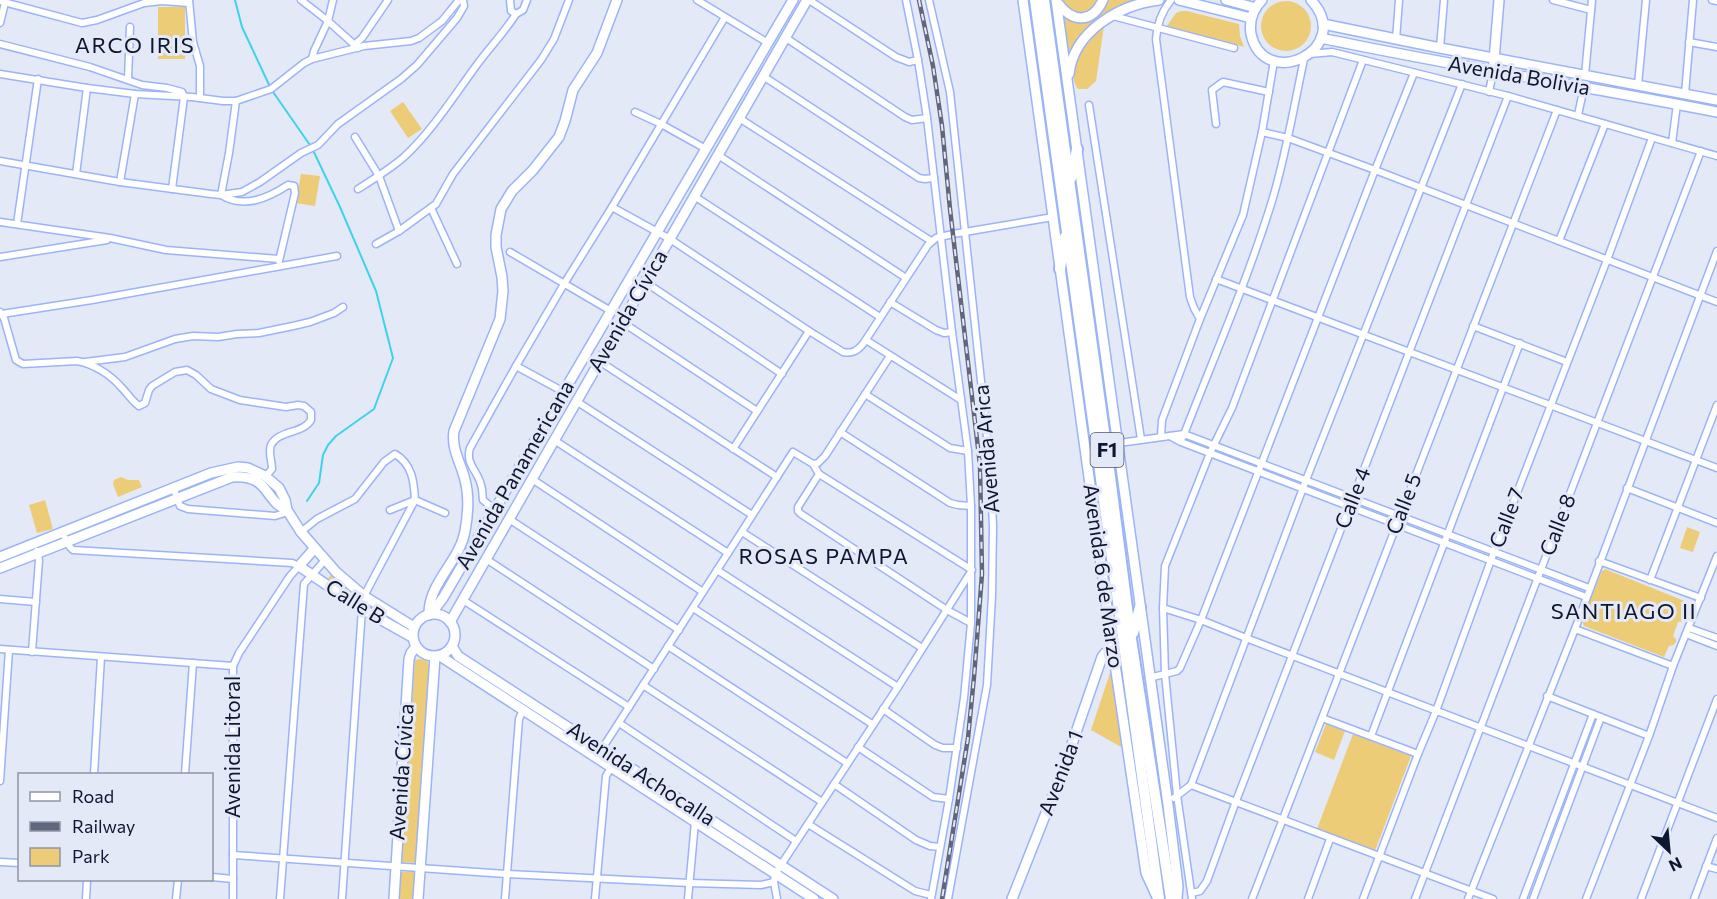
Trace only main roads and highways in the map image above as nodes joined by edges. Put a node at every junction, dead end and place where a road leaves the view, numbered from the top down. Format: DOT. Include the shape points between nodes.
graph roads {
  1 [pos="617,0"];
  2 [pos="793,0"];
  3 [pos="808,0"];
  4 [pos="1035,0"];
  5 [pos="1044,0"];
  6 [pos="1057,0"];
  7 [pos="1103,0"];
  8 [pos="1159,0"];
  9 [pos="1179,0"];
  10 [pos="1226,0"];
  11 [pos="1311,0"];
  12 [pos="1499,0"];
  13 [pos="1023,1"];
  14 [pos="1259,4"];
  15 [pos="1251,18"];
  16 [pos="1323,24"];
  17 [pos="1321,38"];
  18 [pos="1494,57"];
  19 [pos="1492,72"];
  20 [pos="1068,85"];
  21 [pos="1717,100"];
  22 [pos="1717,112"];
  23 [pos="1077,149"];
  24 [pos="1069,184"];
  25 [pos="1066,225"];
  26 [pos="1060,269"];
  27 [pos="1102,449"];
  28 [pos="263,480"];
  29 [pos="314,549"];
  30 [pos="0,556"];
  31 [pos="299,566"];
  32 [pos="0,568"];
  33 [pos="1140,607"];
  34 [pos="430,614"];
  35 [pos="450,622"];
  36 [pos="414,627"];
  37 [pos="412,637"];
  38 [pos="1131,639"];
  39 [pos="452,646"];
  40 [pos="416,647"];
  41 [pos="1113,651"];
  42 [pos="437,656"];
  43 [pos="599,754"];
  44 [pos="394,899"];
  45 [pos="418,899"];
  46 [pos="814,899"];
  47 [pos="833,899"];
  48 [pos="1012,899"];
  49 [pos="1158,899"];
  50 [pos="1171,899"];
  51 [pos="1177,899"];
  1 -- 34 [label="main road" via="597,53 573,90 559,137 501,209 496,235 503,291 500,319 453,439 466,482 465,530 458,551 430,598"];
  2 -- 34 [label="main road, Avenida Panamericana" via="443,598"];
  3 -- 35 [label="main road, Avenida Cívica"];
  4 -- 25 [label="highway, Avenida 6 de Marzo / F1"];
  5 -- 24 [label="highway, Avenida 6 de Marzo / F1"];
  6 -- 7 [label="main road" via="1062,9 1077,18 1094,14"];
  6 -- 20 [label="main road, Avenida 6 de Marzo"];
  8 -- 20 [label="main road" via="1133,6 1100,23 1071,60"];
  9 -- 15 [label="main road"];
  10 -- 14 [label="main road"];
  11 -- 16 [label="main road"];
  12 -- 18 [label="main road"];
  13 -- 26 [label="main road, Avenida 6 de Marzo"];
  14 -- 15 [label="main road"];
  15 -- 17 [label="main road" via="1252,39 1257,48 1275,61 1288,63 1307,56"];
  16 -- 17 [label="main road"];
  16 -- 18 [label="main road, Avenida Bolivia"];
  17 -- 19 [label="main road, Avenida Bolivia"];
  18 -- 19 [label="main road"];
  18 -- 21 [label="main road, Avenida Bolivia"];
  19 -- 22 [label="main road, Avenida Bolivia"];
  20 -- 23 [label="main road, Avenida 6 de Marzo"];
  23 -- 24 [label="highway"];
  23 -- 33 [label="main road, Avenida 6 de Marzo"];
  24 -- 27 [label="highway, Avenida 6 de Marzo / F1"];
  25 -- 26 [label="highway"];
  25 -- 27 [label="highway, Avenida 6 de Marzo / F1"];
  26 -- 41 [label="main road, Avenida 6 de Marzo"];
  27 -- 38 [label="highway, Avenida 6 de Marzo / F1"];
  27 -- 49 [label="highway, Avenida 6 de Marzo / F1"];
  28 -- 29 [label="main road, Calle B" via="279,488 288,511"];
  28 -- 30 [label="main road" via="248,468 228,468"];
  28 -- 32 [label="main road" via="232,477"];
  29 -- 31 [label="main road, Avenida Litoral"];
  29 -- 36 [label="main road, Calle B" via="364,596"];
  31 -- 37 [label="main road, Calle B"];
  33 -- 38 [label="highway"];
  33 -- 51 [label="main road, Avenida 6 de Marzo"];
  34 -- 35 [label="main road"];
  34 -- 36 [label="main road"];
  35 -- 39 [label="main road" via="455,635"];
  36 -- 37 [label="main road"];
  37 -- 40 [label="main road"];
  38 -- 50 [label="highway, Avenida 6 de Marzo / F1"];
  39 -- 42 [label="main road"];
  39 -- 43 [label="main road, Avenida Achocalla" via="458,656"];
  40 -- 42 [label="main road" via="424,655"];
  40 -- 44 [label="main road, Avenida Cívica" via="409,659"];
  41 -- 48 [label="main road, Avenida 1" via="1102,657"];
  41 -- 49 [label="main road, Avenida 6 de Marzo" via="1146,873"];
  42 -- 43 [label="main road, Avenida Achocalla"];
  42 -- 45 [label="main road, Avenida Cívica"];
  43 -- 46 [label="main road, Avenida Achocalla" via="611,768 774,878"];
  43 -- 47 [label="main road, Avenida Achocalla"];
}
